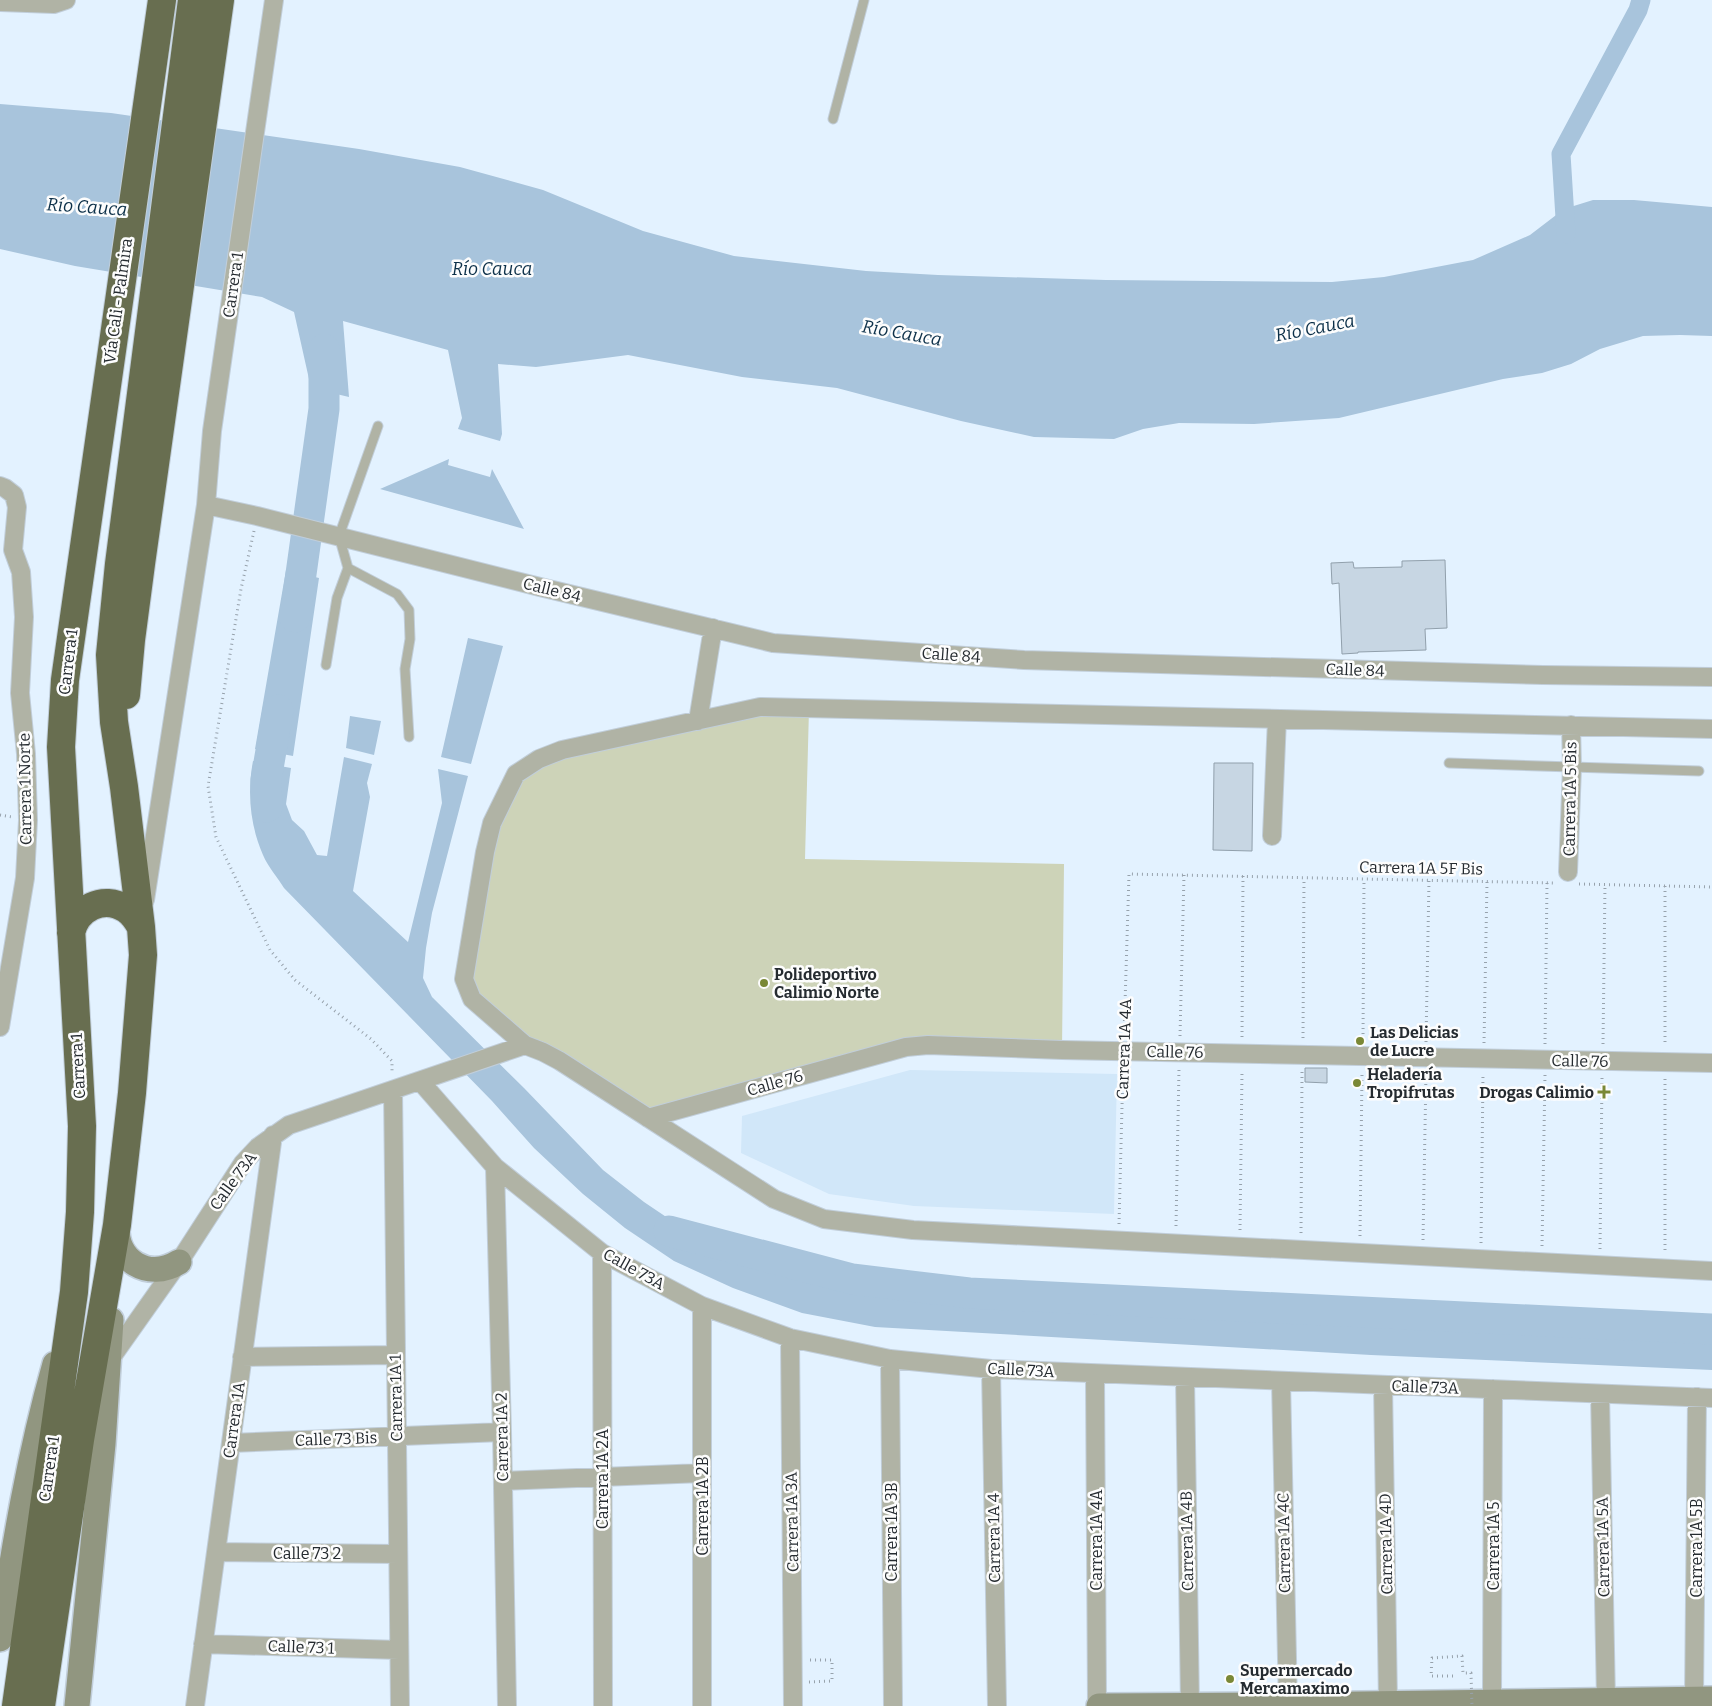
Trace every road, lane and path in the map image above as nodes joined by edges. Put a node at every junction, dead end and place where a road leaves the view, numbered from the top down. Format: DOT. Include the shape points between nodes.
graph roads {
  1 [pos="66,0"];
  2 [pos="162,0"];
  3 [pos="192,0"];
  4 [pos="220,0"];
  5 [pos="274,0"];
  6 [pos="864,0"];
  7 [pos="0,2"];
  8 [pos="833,119"];
  9 [pos="150,423"];
  10 [pos="101,424"];
  11 [pos="378,426"];
  12 [pos="0,486"];
  13 [pos="206,505"];
  14 [pos="257,516"];
  15 [pos="339,536"];
  16 [pos="6,548"];
  17 [pos="348,568"];
  18 [pos="713,628"];
  19 [pos="326,665"];
  20 [pos="1712,677"];
  21 [pos="1277,719"];
  22 [pos="698,721"];
  23 [pos="1571,725"];
  24 [pos="1712,730"];
  25 [pos="409,737"];
  26 [pos="1449,762"];
  27 [pos="1572,767"];
  28 [pos="1699,771"];
  29 [pos="1272,836"];
  30 [pos="1129,874"];
  31 [pos="1567,880"];
  32 [pos="1712,887"];
  33 [pos="141,927"];
  34 [pos="70,934"];
  35 [pos="0,1027"];
  36 [pos="525,1045"];
  37 [pos="1124,1051"];
  38 [pos="1712,1064"];
  39 [pos="420,1081"];
  40 [pos="393,1090"];
  41 [pos="648,1118"];
  42 [pos="273,1135"];
  43 [pos="495,1167"];
  44 [pos="1119,1224"];
  45 [pos="117,1225"];
  46 [pos="602,1253"];
  47 [pos="179,1262"];
  48 [pos="1712,1271"];
  49 [pos="74,1292"];
  50 [pos="702,1306"];
  51 [pos="790,1338"];
  52 [pos="396,1355"];
  53 [pos="242,1357"];
  54 [pos="890,1359"];
  55 [pos="108,1361"];
  56 [pos="991,1369"];
  57 [pos="1095,1374"];
  58 [pos="1185,1377"];
  59 [pos="1281,1381"];
  60 [pos="1383,1385"];
  61 [pos="1493,1389"];
  62 [pos="1600,1394"];
  63 [pos="1704,1398"];
  64 [pos="502,1432"];
  65 [pos="396,1437"];
  66 [pos="231,1443"];
  67 [pos="702,1472"];
  68 [pos="602,1477"];
  69 [pos="503,1481"];
  70 [pos="216,1552"];
  71 [pos="398,1554"];
  72 [pos="0,1639"];
  73 [pos="204,1644"];
  74 [pos="399,1650"];
  75 [pos="806,1660"];
  76 [pos="1453,1676"];
  77 [pos="807,1682"];
  78 [pos="1703,1699"];
  79 [pos="1606,1700"];
  80 [pos="78,1702"];
  81 [pos="1388,1703"];
  82 [pos="1482,1704"];
  83 [pos="1288,1705"];
  84 [pos="16,1706"];
  85 [pos="41,1706"];
  86 [pos="195,1706"];
  87 [pos="400,1706"];
  88 [pos="507,1706"];
  89 [pos="602,1706"];
  90 [pos="702,1706"];
  91 [pos="793,1706"];
  92 [pos="893,1706"];
  93 [pos="997,1706"];
  94 [pos="1098,1706"];
  95 [pos="1190,1706"];
  1 -- 7 [label="street" via="54,4"];
  2 -- 10 [label="highway, Vía Cali - Palmira"];
  3 -- 9 [label="highway"];
  4 -- 9 [label="highway"];
  5 -- 13 [label="street, Carrera 1" via="212,431"];
  6 -- 8 [label="lane"];
  9 -- 33 [label="highway, Carrera 1" via="119,564 110,655 114,722"];
  10 -- 34 [label="highway, Carrera 1" via="64,680 61,747"];
  11 -- 15 [label="lane"];
  12 -- 16 [label="street" via="14,495 18,507"];
  13 -- 14 [label="street, Calle 84"];
  13 -- 33 [label="street, Carrera 1"];
  14 -- 15 [label="street, Calle 84"];
  14 -- 40 [label="path" via="241,588 208,786 216,837 270,950 295,980 371,1038 392,1061"];
  15 -- 17 [label="lane"];
  15 -- 18 [label="street, Calle 84"];
  16 -- 35 [label="street, Carrera 1 Norte" via="21,572 24,618 20,693 28,820 25,878"];
  17 -- 19 [label="lane" via="337,598"];
  17 -- 25 [label="lane" via="396,594 409,610 410,639 405,669"];
  18 -- 20 [label="street, Calle 84" via="774,642 1024,660"];
  18 -- 22 [label="street"];
  21 -- 22 [label="street" via="760,707"];
  21 -- 23 [label="street"];
  21 -- 29 [label="street"];
  22 -- 36 [label="street" via="562,750 539,758 516,774 492,823 464,979 472,999"];
  23 -- 24 [label="street"];
  23 -- 27 [label="street, Carrera 1A 5 Bis"];
  26 -- 27 [label="lane"];
  27 -- 28 [label="lane"];
  27 -- 31 [label="street, Carrera 1A 5 Bis"];
  30 -- 31 [label="path, Carrera 1A 5F Bis"];
  30 -- 37 [label="path, Carrera 1A 4A"];
  31 -- 32 [label="path, Carrera 1A 5F Bis"];
  33 -- 34 [label="highway" via="124,908 103,904 81,912"];
  33 -- 45 [label="highway, Carrera 1" via="142,965 132,1093"];
  34 -- 49 [label="highway, Carrera 1" via="82,1126"];
  36 -- 39 [label="street, Calle 73A"];
  36 -- 41 [label="street" via="560,1061"];
  37 -- 38 [label="street, Calle 76"];
  37 -- 41 [label="street, Calle 76" via="906,1046"];
  37 -- 44 [label="path, Carrera 1A 4A"];
  39 -- 40 [label="street, Calle 73A"];
  39 -- 43 [label="street, Calle 73A"];
  40 -- 42 [label="street, Calle 73A" via="289,1125"];
  40 -- 52 [label="street, Carrera 1A 1"];
  41 -- 48 [label="street" via="774,1199 824,1218 878,1227"];
  42 -- 47 [label="street, Calle 73A" via="242,1163"];
  42 -- 53 [label="street, Carrera 1A"];
  43 -- 46 [label="street, Calle 73A"];
  43 -- 64 [label="street, Carrera 1A 2"];
  45 -- 47 [label="street" via="121,1249 132,1262 155,1270"];
  45 -- 55 [label="street"];
  45 -- 85 [label="highway, Carrera 1" via="80,1440"];
  46 -- 50 [label="street, Calle 73A"];
  46 -- 68 [label="street, Carrera 1A 2A"];
  47 -- 55 [label="street, Calle 73A"];
  49 -- 72 [label="street" via="28,1470"];
  49 -- 84 [label="highway, Carrera 1"];
  50 -- 51 [label="street, Calle 73A"];
  50 -- 67 [label="street, Carrera 1A 2B"];
  51 -- 54 [label="street, Calle 73A"];
  51 -- 91 [label="street, Carrera 1A 3A"];
  52 -- 53 [label="street"];
  52 -- 65 [label="street, Carrera 1A 1"];
  53 -- 66 [label="street, Carrera 1A"];
  54 -- 56 [label="street, Calle 73A"];
  54 -- 92 [label="street, Carrera 1A 3B"];
  55 -- 80 [label="street" via="104,1444"];
  56 -- 57 [label="street, Calle 73A"];
  56 -- 93 [label="street, Carrera 1A 4"];
  57 -- 58 [label="street, Calle 73A"];
  57 -- 94 [label="street, Carrera 1A 4A"];
  58 -- 59 [label="street, Calle 73A"];
  58 -- 95 [label="street, Carrera 1A 4B"];
  59 -- 60 [label="street, Calle 73A"];
  59 -- 83 [label="street, Carrera 1A 4C"];
  60 -- 61 [label="street, Calle 73A"];
  60 -- 81 [label="street, Carrera 1A 4D"];
  61 -- 62 [label="street, Calle 73A"];
  61 -- 82 [label="street, Carrera 1A 5"];
  62 -- 63 [label="street, Calle 73A"];
  62 -- 79 [label="street, Carrera 1A 5A"];
  63 -- 78 [label="street, Carrera 1A 5B"];
  64 -- 65 [label="street, Calle 73 Bis"];
  64 -- 69 [label="street, Carrera 1A 2"];
  65 -- 66 [label="street, Calle 73 Bis"];
  65 -- 71 [label="street, Carrera 1A 1"];
  66 -- 70 [label="street, Carrera 1A"];
  67 -- 68 [label="street"];
  67 -- 90 [label="street, Carrera 1A 2B"];
  68 -- 69 [label="street"];
  68 -- 89 [label="street, Carrera 1A 2A"];
  69 -- 88 [label="street, Carrera 1A 2"];
  70 -- 71 [label="street, Calle 73 2"];
  70 -- 73 [label="street, Carrera 1A"];
  71 -- 74 [label="street, Carrera 1A 1"];
  73 -- 74 [label="street, Calle 73 1"];
  73 -- 86 [label="street, Carrera 1A"];
  74 -- 87 [label="street, Carrera 1A 1"];
  75 -- 77 [label="path" via="832,1660 832,1681"];
  76 -- 82 [label="path, bridge" via="1431,1676 1432,1658 1462,1656 1463,1673 1471,1673"];
  78 -- 79 [label="street"];
  79 -- 82 [label="street"];
  81 -- 82 [label="street"];
  81 -- 83 [label="street"];
  83 -- 95 [label="street"];
  94 -- 95 [label="street"];
}
